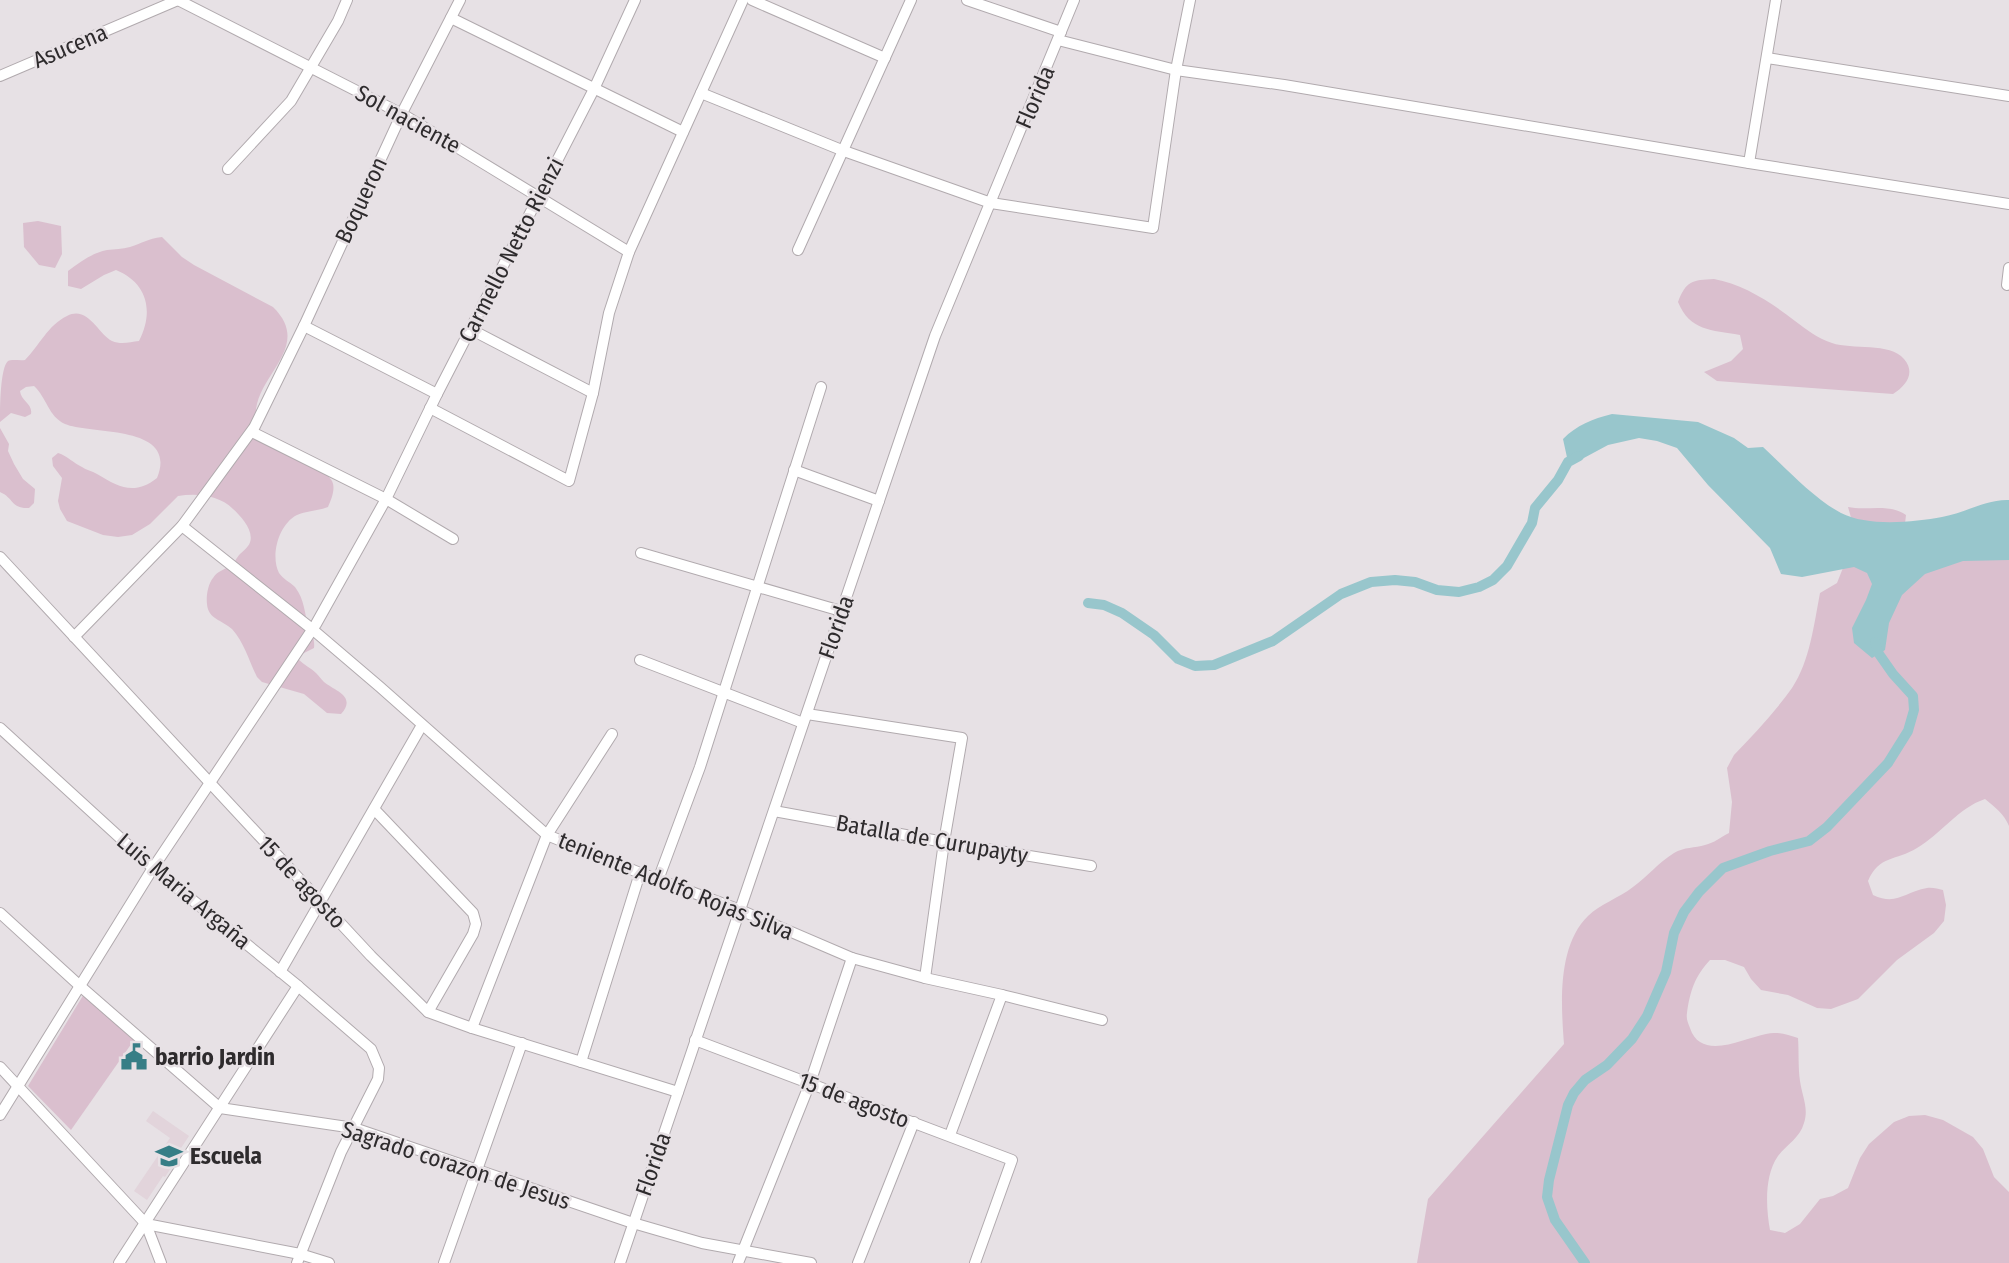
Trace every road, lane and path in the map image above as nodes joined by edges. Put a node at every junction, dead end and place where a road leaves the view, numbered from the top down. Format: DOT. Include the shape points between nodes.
graph roads {
  1 [pos="347,0"];
  2 [pos="460,0"];
  3 [pos="635,0"];
  4 [pos="743,0"];
  5 [pos="752,0"];
  6 [pos="911,0"];
  7 [pos="967,0"];
  8 [pos="1074,0"];
  9 [pos="1189,0"];
  10 [pos="1776,0"];
  11 [pos="173,1"];
  12 [pos="452,18"];
  13 [pos="1060,36"];
  14 [pos="885,58"];
  15 [pos="1767,58"];
  16 [pos="311,67"];
  17 [pos="1176,71"];
  18 [pos="0,76"];
  19 [pos="594,89"];
  20 [pos="701,93"];
  21 [pos="2009,96"];
  22 [pos="402,113"];
  23 [pos="684,132"];
  24 [pos="845,151"];
  25 [pos="1749,163"];
  26 [pos="228,169"];
  27 [pos="538,196"];
  28 [pos="990,203"];
  29 [pos="2009,204"];
  30 [pos="798,250"];
  31 [pos="629,252"];
  32 [pos="2009,268"];
  33 [pos="2007,285"];
  34 [pos="304,326"];
  35 [pos="470,329"];
  36 [pos="821,387"];
  37 [pos="593,393"];
  38 [pos="438,394"];
  39 [pos="430,408"];
  40 [pos="253,429"];
  41 [pos="794,470"];
  42 [pos="386,499"];
  43 [pos="879,501"];
  44 [pos="182,526"];
  45 [pos="453,539"];
  46 [pos="641,553"];
  47 [pos="0,557"];
  48 [pos="756,586"];
  49 [pos="841,611"];
  50 [pos="312,629"];
  51 [pos="74,637"];
  52 [pos="640,660"];
  53 [pos="723,692"];
  54 [pos="805,718"];
  55 [pos="422,725"];
  56 [pos="0,728"];
  57 [pos="612,734"];
  58 [pos="210,783"];
  59 [pos="374,809"];
  60 [pos="774,811"];
  61 [pos="547,835"];
  62 [pos="944,842"];
  63 [pos="1091,866"];
  64 [pos="153,868"];
  65 [pos="640,873"];
  66 [pos="658,880"];
  67 [pos="320,902"];
  68 [pos="740,910"];
  69 [pos="0,913"];
  70 [pos="852,958"];
  71 [pos="280,972"];
  72 [pos="925,978"];
  73 [pos="79,986"];
  74 [pos="298,986"];
  75 [pos="1002,995"];
  76 [pos="428,1012"];
  77 [pos="1102,1020"];
  78 [pos="472,1028"];
  79 [pos="695,1040"];
  80 [pos="522,1043"];
  81 [pos="581,1062"];
  82 [pos="0,1067"];
  83 [pos="810,1083"];
  84 [pos="19,1087"];
  85 [pos="678,1092"];
  86 [pos="219,1108"];
  87 [pos="0,1115"];
  88 [pos="914,1122"];
  89 [pos="354,1128"];
  90 [pos="950,1135"];
  91 [pos="477,1171"];
  92 [pos="633,1223"];
  93 [pos="146,1224"];
  94 [pos="742,1250"];
  95 [pos="298,1258"];
  96 [pos="119,1263"];
  97 [pos="161,1263"];
  98 [pos="329,1263"];
  99 [pos="444,1263"];
  100 [pos="620,1263"];
  101 [pos="738,1263"];
  102 [pos="811,1263"];
  103 [pos="858,1263"];
  104 [pos="975,1263"];
  1 -- 16 [label="street"];
  2 -- 12 [label="street, Boqueron"];
  3 -- 19 [label="street, Carmello Netto Rienzi"];
  4 -- 20 [label="street"];
  5 -- 14 [label="street"];
  6 -- 14 [label="street"];
  7 -- 13 [label="street"];
  8 -- 13 [label="street, Florida"];
  9 -- 17 [label="street"];
  10 -- 15 [label="street"];
  11 -- 16 [label="street, Sol naciente"];
  11 -- 18 [label="street, Asucena"];
  12 -- 19 [label="street"];
  12 -- 22 [label="street, Boqueron"];
  13 -- 17 [label="street"];
  13 -- 28 [label="street, Florida"];
  14 -- 24 [label="street"];
  15 -- 21 [label="street"];
  15 -- 25 [label="street"];
  16 -- 22 [label="street, Sol naciente"];
  16 -- 26 [label="street" via="291,101"];
  17 -- 25 [label="street"];
  17 -- 28 [label="street" via="1153,228"];
  19 -- 23 [label="street"];
  19 -- 27 [label="street, Carmello Netto Rienzi"];
  20 -- 23 [label="street"];
  20 -- 24 [label="street"];
  22 -- 27 [label="street, Sol naciente"];
  22 -- 34 [label="street, Boqueron"];
  23 -- 31 [label="street"];
  24 -- 28 [label="street"];
  24 -- 30 [label="street"];
  25 -- 29 [label="street"];
  27 -- 31 [label="street, Sol naciente"];
  27 -- 35 [label="street, Carmello Netto Rienzi"];
  28 -- 43 [label="street, Florida" via="935,336"];
  31 -- 37 [label="street" via="609,313"];
  32 -- 33 [label="street"];
  34 -- 38 [label="street"];
  34 -- 40 [label="street, Boqueron"];
  35 -- 37 [label="street"];
  35 -- 38 [label="street, Carmello Netto Rienzi"];
  36 -- 41 [label="street"];
  37 -- 39 [label="street" via="569,481"];
  38 -- 39 [label="street, Carmello Netto Rienzi"];
  39 -- 42 [label="street, Carmello Netto Rienzi"];
  40 -- 42 [label="street"];
  40 -- 44 [label="street, Boqueron"];
  41 -- 43 [label="street"];
  41 -- 48 [label="street"];
  42 -- 45 [label="street"];
  42 -- 50 [label="street, Carmello Netto Rienzi"];
  43 -- 49 [label="street, Florida"];
  44 -- 50 [label="street, teniente Adolfo Rojas Silva"];
  44 -- 51 [label="street, Boqueron"];
  46 -- 48 [label="street"];
  47 -- 51 [label="street, 15 de agosto"];
  48 -- 49 [label="street"];
  48 -- 53 [label="street"];
  49 -- 54 [label="street, Florida"];
  50 -- 55 [label="street, teniente Adolfo Rojas Silva"];
  50 -- 58 [label="street, Carmello Netto Rienzi"];
  51 -- 58 [label="street, 15 de agosto"];
  52 -- 53 [label="street"];
  53 -- 54 [label="street"];
  53 -- 66 [label="street"];
  54 -- 60 [label="street, Florida"];
  54 -- 62 [label="street" via="962,738"];
  55 -- 59 [label="street"];
  55 -- 61 [label="street, teniente Adolfo Rojas Silva"];
  56 -- 64 [label="street, Luis Maria Argaña"];
  57 -- 61 [label="street"];
  58 -- 64 [label="street, Carmello Netto Rienzi"];
  58 -- 67 [label="street, 15 de agosto"];
  59 -- 67 [label="street"];
  59 -- 76 [label="street" via="473,913 476,924"];
  60 -- 62 [label="street, Batalla de Curupayty"];
  60 -- 68 [label="street, Florida"];
  61 -- 65 [label="street, teniente Adolfo Rojas Silva"];
  61 -- 78 [label="street"];
  62 -- 63 [label="street, Batalla de Curupayty"];
  62 -- 72 [label="street"];
  64 -- 71 [label="street, Luis Maria Argaña"];
  64 -- 73 [label="street, Carmello Netto Rienzi"];
  65 -- 66 [label="street, teniente Adolfo Rojas Silva"];
  65 -- 81 [label="street"];
  66 -- 68 [label="street, teniente Adolfo Rojas Silva"];
  67 -- 71 [label="street"];
  67 -- 76 [label="street, 15 de agosto"];
  68 -- 70 [label="street, teniente Adolfo Rojas Silva"];
  68 -- 79 [label="street, Florida"];
  69 -- 73 [label="street"];
  70 -- 72 [label="street, teniente Adolfo Rojas Silva"];
  70 -- 83 [label="street"];
  71 -- 74 [label="street, Luis Maria Argaña"];
  72 -- 75 [label="street, teniente Adolfo Rojas Silva"];
  73 -- 84 [label="street, Carmello Netto Rienzi"];
  73 -- 86 [label="street"];
  74 -- 86 [label="street"];
  74 -- 89 [label="street, Luis Maria Argaña" via="371,1049 379,1068 378,1080"];
  75 -- 77 [label="street, teniente Adolfo Rojas Silva"];
  75 -- 90 [label="street"];
  76 -- 78 [label="street, 15 de agosto"];
  78 -- 80 [label="street, 15 de agosto"];
  79 -- 83 [label="street, 15 de agosto"];
  79 -- 85 [label="street, Florida"];
  80 -- 81 [label="street, 15 de agosto"];
  80 -- 91 [label="street"];
  81 -- 85 [label="street, 15 de agosto"];
  82 -- 84 [label="street"];
  83 -- 88 [label="street, 15 de agosto"];
  83 -- 94 [label="street"];
  84 -- 87 [label="street, Carmello Netto Rienzi"];
  84 -- 93 [label="street"];
  85 -- 92 [label="street, Florida"];
  86 -- 89 [label="street, Sagrado corazon de Jesus"];
  86 -- 93 [label="street"];
  88 -- 90 [label="street, 15 de agosto"];
  88 -- 103 [label="street"];
  89 -- 91 [label="street, Sagrado corazon de Jesus"];
  89 -- 95 [label="street"];
  90 -- 104 [label="street, 15 de agosto" via="1012,1160"];
  91 -- 92 [label="street, Sagrado corazon de Jesus"];
  91 -- 99 [label="street"];
  92 -- 94 [label="street, Sagrado corazon de Jesus"];
  92 -- 100 [label="street, Florida"];
  93 -- 95 [label="street"];
  93 -- 96 [label="street"];
  93 -- 97 [label="street"];
  94 -- 101 [label="street"];
  94 -- 102 [label="street, Sagrado corazon de Jesus"];
  95 -- 98 [label="street"];
}
